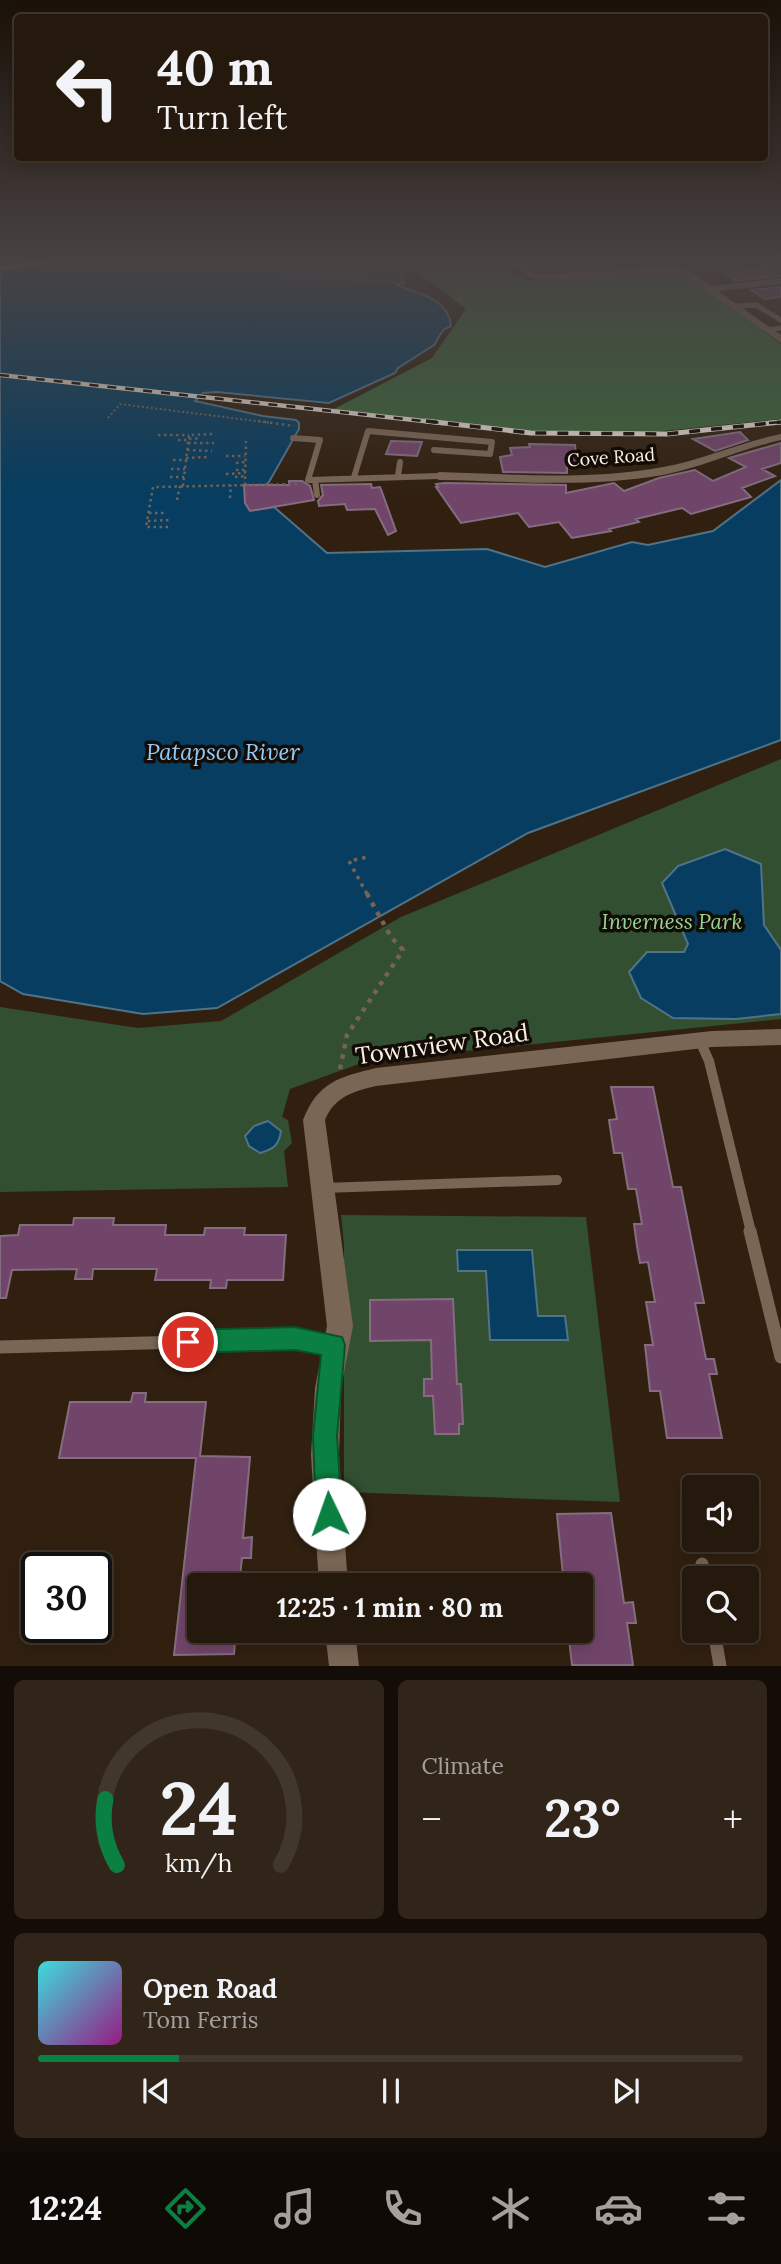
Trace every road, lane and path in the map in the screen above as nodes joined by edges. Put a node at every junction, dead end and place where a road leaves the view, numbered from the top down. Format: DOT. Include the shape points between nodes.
graph roads {
  1 [pos="108,418"];
  2 [pos="299,426"];
  3 [pos="214,434"];
  4 [pos="158,435"];
  5 [pos="781,437"];
  6 [pos="199,438"];
  7 [pos="293,438"];
  8 [pos="177,440"];
  9 [pos="246,441"];
  10 [pos="214,443"];
  11 [pos="197,446"];
  12 [pos="435,450"];
  13 [pos="212,451"];
  14 [pos="187,453"];
  15 [pos="196,454"];
  16 [pos="226,456"];
  17 [pos="245,456"];
  18 [pos="207,457"];
  19 [pos="173,460"];
  20 [pos="400,462"];
  21 [pos="236,463"];
  22 [pos="245,463"];
  23 [pos="195,464"];
  24 [pos="171,469"];
  25 [pos="236,470"];
  26 [pos="193,471"];
  27 [pos="245,473"];
  28 [pos="226,474"];
  29 [pos="398,476"];
  30 [pos="439,476"];
  31 [pos="170,477"];
  32 [pos="235,477"];
  33 [pos="354,477"];
  34 [pos="184,478"];
  35 [pos="191,478"];
  36 [pos="315,480"];
  37 [pos="299,484"];
  38 [pos="231,485"];
  39 [pos="245,485"];
  40 [pos="182,486"];
  41 [pos="201,486"];
  42 [pos="200,492"];
  43 [pos="317,495"];
  44 [pos="230,498"];
  45 [pos="177,500"];
  46 [pos="149,513"];
  47 [pos="167,513"];
  48 [pos="148,520"];
  49 [pos="170,520"];
  50 [pos="168,527"];
  51 [pos="368,857"];
  52 [pos="781,1037"];
  53 [pos="700,1041"];
  54 [pos="337,1088"];
  55 [pos="557,1180"];
  56 [pos="323,1188"];
  57 [pos="334,1345"];
  58 [pos="0,1347"];
  59 [pos="781,1356"];
  60 [pos="333,1573"];
  61 [pos="341,1643"];
  62 [pos="716,1643"];
  63 [pos="344,1665"];
  64 [pos="720,1665"];
  1 -- 2 [label="path" via="120,404"];
  3 -- 14 [label="path"];
  4 -- 14 [label="path"];
  5 -- 30 [label="street, Cove Road" via="644,474"];
  6 -- 14 [label="path"];
  7 -- 36 [label="lane" via="320,440 308,480"];
  8 -- 14 [label="path"];
  9 -- 17 [label="path"];
  10 -- 14 [label="path"];
  11 -- 14 [label="path"];
  12 -- 33 [label="lane" via="490,454 492,442 368,431"];
  13 -- 14 [label="path"];
  14 -- 15 [label="path"];
  14 -- 18 [label="path"];
  14 -- 19 [label="path"];
  14 -- 23 [label="path"];
  14 -- 24 [label="path"];
  14 -- 26 [label="path"];
  14 -- 34 [label="path"];
  16 -- 17 [label="path"];
  17 -- 22 [label="path"];
  20 -- 29 [label="lane"];
  21 -- 22 [label="path"];
  22 -- 27 [label="path"];
  25 -- 27 [label="path"];
  27 -- 28 [label="path"];
  27 -- 32 [label="path"];
  27 -- 39 [label="path"];
  29 -- 30 [label="lane"];
  29 -- 33 [label="lane"];
  31 -- 34 [label="path"];
  33 -- 36 [label="lane"];
  34 -- 35 [label="path"];
  34 -- 40 [label="path"];
  36 -- 43 [label="lane"];
  37 -- 39 [label="path"];
  38 -- 39 [label="path"];
  38 -- 41 [label="path"];
  38 -- 44 [label="path"];
  40 -- 41 [label="path"];
  40 -- 45 [label="path"];
  40 -- 46 [label="path" via="153,487"];
  41 -- 42 [label="path"];
  46 -- 47 [label="path"];
  46 -- 48 [label="path"];
  48 -- 49 [label="path"];
  48 -- 50 [label="path" via="146,527"];
  51 -- 54 [label="path" via="349,861 391,937 403,950 347,1035"];
  52 -- 53 [label="street, Townview Road"];
  53 -- 54 [label="street, Townview Road" via="376,1077"];
  53 -- 59 [label="lane" via="709,1061"];
  54 -- 56 [label="street, Townview Road" via="318,1107 314,1120"];
  55 -- 56 [label="lane"];
  56 -- 57 [label="street, Townview Road" via="340,1326"];
  57 -- 58 [label="lane" via="295,1339"];
  57 -- 60 [label="street, Townview Road" via="325,1436"];
  61 -- 63 [label="street"];
  62 -- 64 [label="lane"];
}
